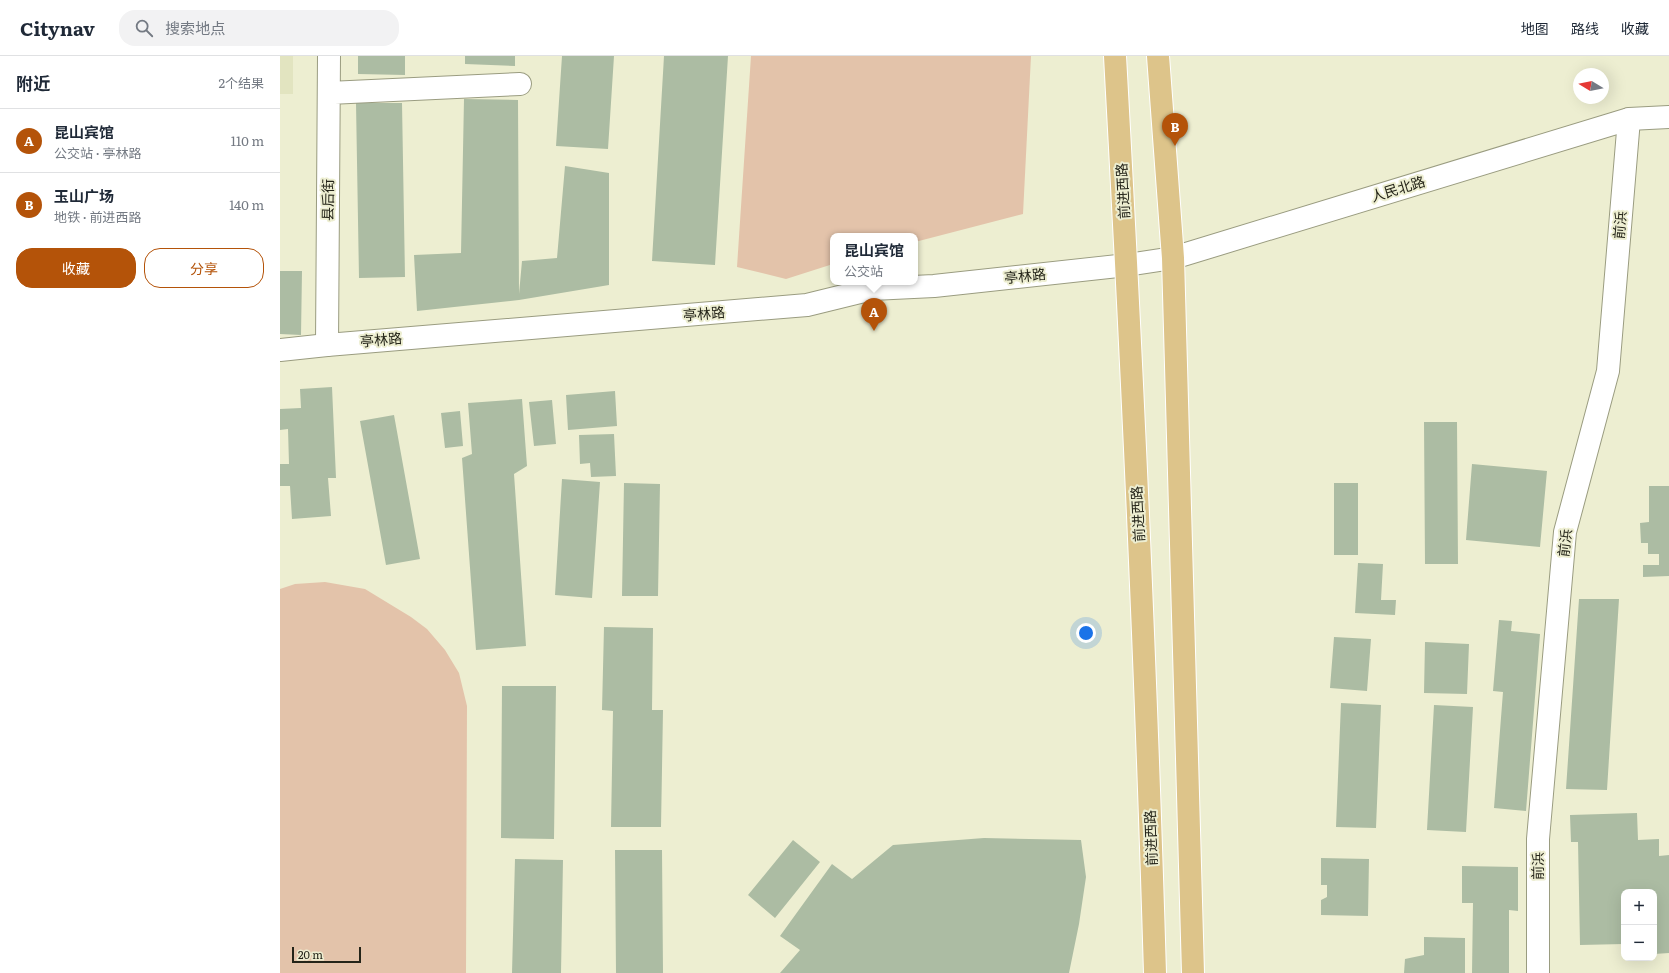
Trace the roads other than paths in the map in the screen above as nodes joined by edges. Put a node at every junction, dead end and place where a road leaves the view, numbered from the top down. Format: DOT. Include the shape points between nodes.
graph roads {
  1 [pos="329,56"];
  2 [pos="1115,56"];
  3 [pos="1158,56"];
  4 [pos="520,84"];
  5 [pos="330,93"];
  6 [pos="1669,118"];
  7 [pos="1629,119"];
  8 [pos="1173,258"];
  9 [pos="1127,265"];
  10 [pos="327,345"];
  11 [pos="280,350"];
  12 [pos="1155,973"];
  13 [pos="1193,973"];
  14 [pos="1538,973"];
  1 -- 5 [label="main road, 县后街"];
  2 -- 9 [label="main road, 前进西路"];
  3 -- 8 [label="main road"];
  4 -- 5 [label="main road"];
  5 -- 10 [label="main road, 县后街"];
  6 -- 7 [label="main road, 人民北路"];
  7 -- 8 [label="main road, 人民北路"];
  7 -- 14 [label="main road, 前浜" via="1608,371 1565,532 1538,839"];
  8 -- 9 [label="main road, 人民北路"];
  8 -- 13 [label="main road"];
  9 -- 10 [label="main road, 亭林路" via="934,286 872,289 807,305"];
  9 -- 12 [label="main road, 前进西路" via="1149,751"];
  10 -- 11 [label="main road, 亭林路"];
}
